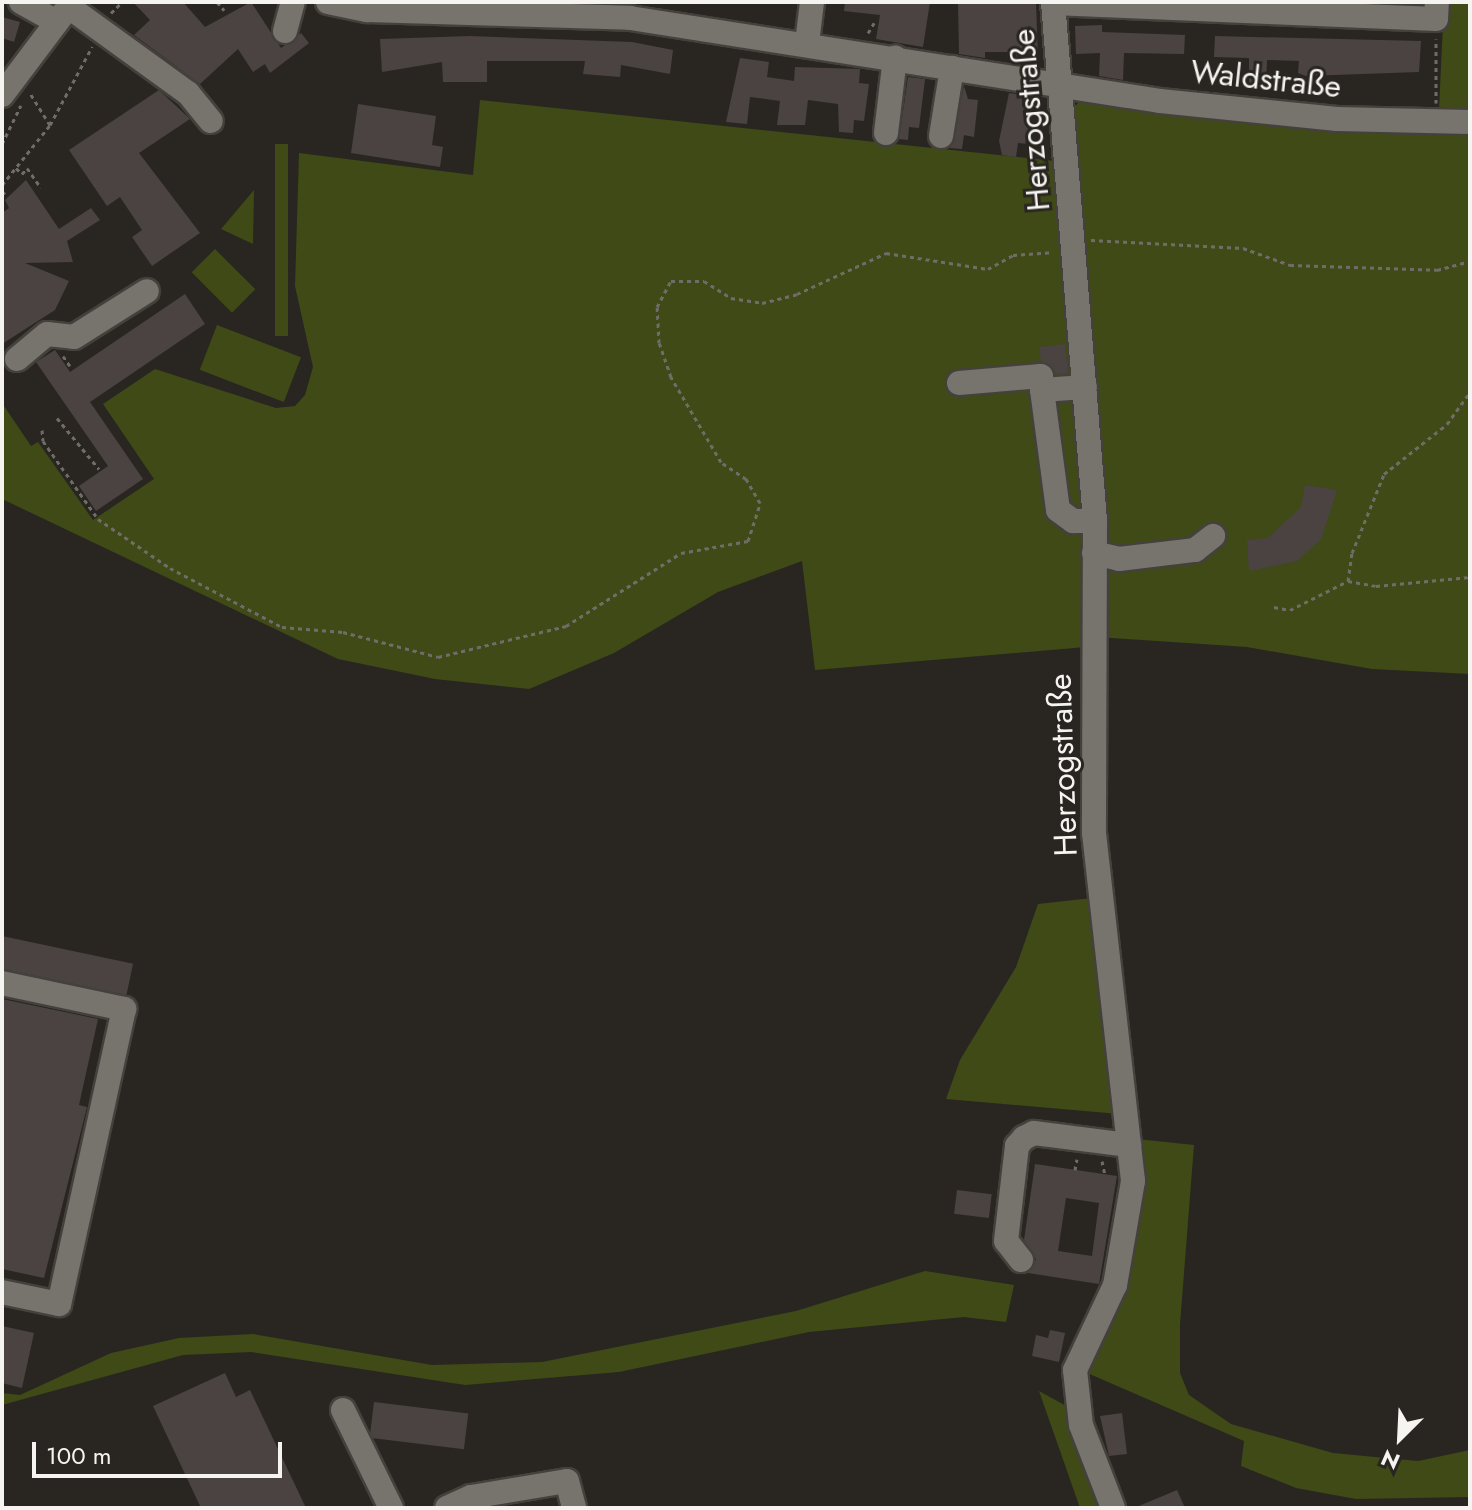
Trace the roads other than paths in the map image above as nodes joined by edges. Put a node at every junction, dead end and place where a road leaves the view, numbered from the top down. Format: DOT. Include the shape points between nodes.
graph roads {
  1 [pos="21,2"];
  2 [pos="293,2"];
  3 [pos="328,2"];
  4 [pos="812,2"];
  5 [pos="1053,2"];
  6 [pos="66,10"];
  7 [pos="1437,10"];
  8 [pos="285,31"];
  9 [pos="807,43"];
  10 [pos="895,58"];
  11 [pos="952,68"];
  12 [pos="1056,86"];
  13 [pos="2,95"];
  14 [pos="211,121"];
  15 [pos="1470,122"];
  16 [pos="886,133"];
  17 [pos="941,136"];
  18 [pos="147,291"];
  19 [pos="17,359"];
  20 [pos="959,383"];
  21 [pos="1085,387"];
  22 [pos="1042,390"];
  23 [pos="1095,521"];
  24 [pos="1213,536"];
  25 [pos="1094,553"];
  26 [pos="2,983"];
  27 [pos="1129,1145"];
  28 [pos="1021,1260"];
  29 [pos="2,1292"];
  30 [pos="343,1410"];
  31 [pos="391,1508"];
  32 [pos="447,1508"];
  33 [pos="574,1508"];
  34 [pos="1113,1508"];
  1 -- 6 [label="street"];
  2 -- 8 [label="street"];
  3 -- 9 [label="street, Waldstraße" via="367,10 601,15"];
  4 -- 9 [label="street"];
  5 -- 7 [label="street"];
  5 -- 12 [label="street, Herzogstraße"];
  6 -- 13 [label="street"];
  6 -- 14 [label="street" via="188,93"];
  9 -- 10 [label="street, Waldstraße"];
  10 -- 11 [label="street, Waldstraße"];
  10 -- 16 [label="street"];
  11 -- 12 [label="street, Waldstraße"];
  11 -- 17 [label="street"];
  12 -- 15 [label="street, Waldstraße" via="1277,114"];
  12 -- 21 [label="street, Herzogstraße"];
  18 -- 19 [label="street" via="74,337 47,334"];
  20 -- 22 [label="street" via="1041,376"];
  21 -- 22 [label="street"];
  21 -- 23 [label="street, Herzogstraße"];
  22 -- 23 [label="street" via="1058,510 1073,521"];
  23 -- 25 [label="street, Herzogstraße"];
  24 -- 25 [label="street" via="1195,550 1119,559"];
  25 -- 27 [label="street, Herzogstraße" via="1090,771 1111,1022"];
  26 -- 29 [label="street" via="124,1009 59,1304"];
  27 -- 28 [label="street" via="1034,1133 1024,1138 1017,1146 1006,1241"];
  27 -- 34 [label="street, Herzogstraße" via="1133,1181 1115,1285 1075,1370 1081,1425"];
  30 -- 31 [label="street"];
  32 -- 33 [label="street" via="471,1497 567,1481"];
}
